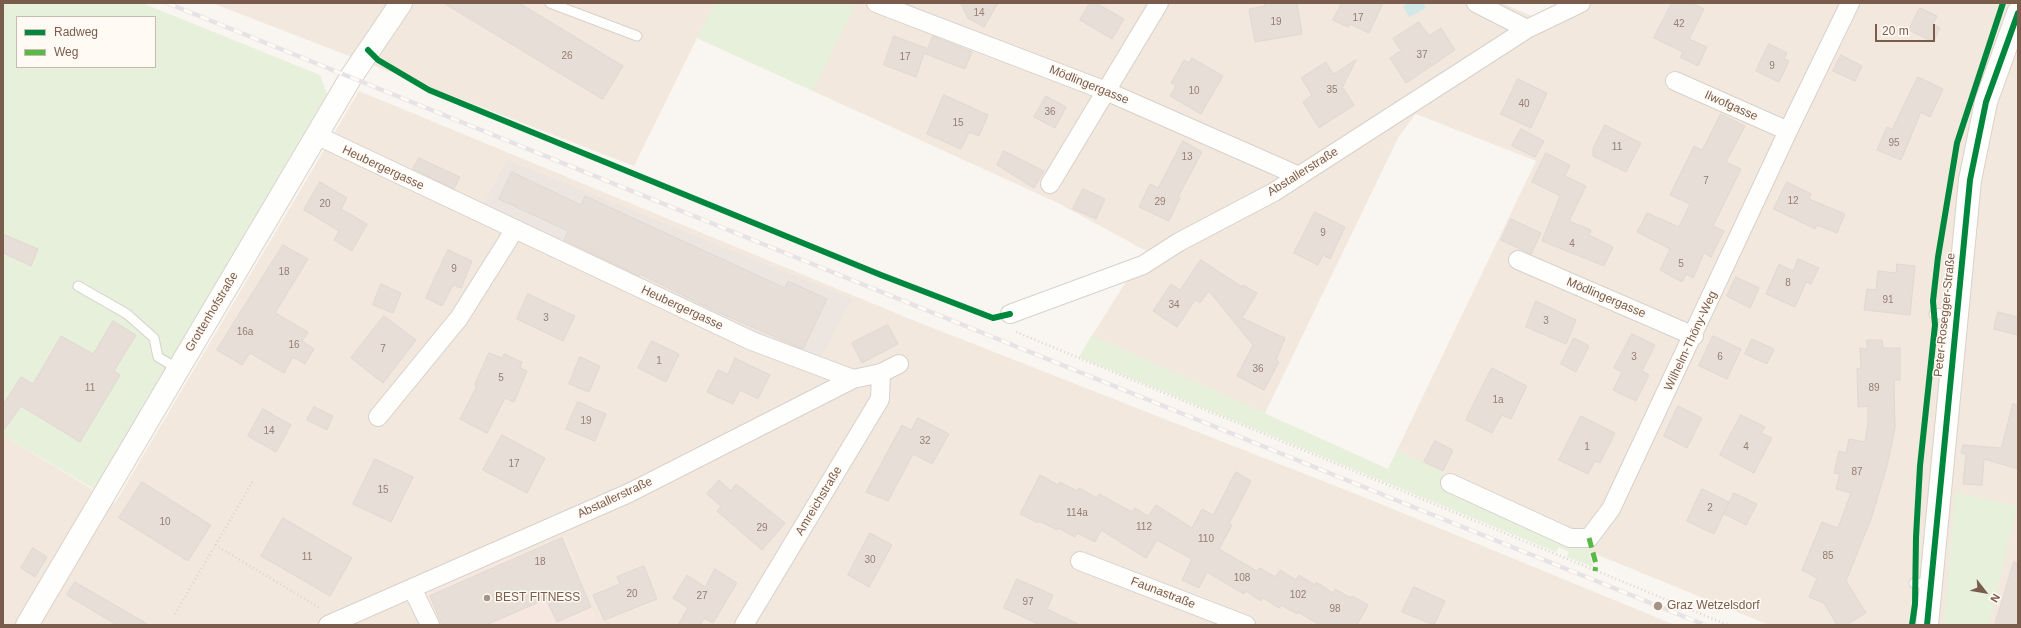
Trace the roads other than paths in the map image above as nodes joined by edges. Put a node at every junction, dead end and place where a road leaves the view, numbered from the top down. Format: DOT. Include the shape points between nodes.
graph roads {
  1 [pos="401,3"];
  2 [pos="550,3"];
  3 [pos="876,3"];
  4 [pos="1159,3"];
  5 [pos="1476,3"];
  6 [pos="1581,3"];
  7 [pos="1850,3"];
  8 [pos="2018,13"];
  9 [pos="1527,29"];
  10 [pos="637,36"];
  11 [pos="1675,81"];
  12 [pos="1106,91"];
  13 [pos="1788,131"];
  14 [pos="316,135"];
  15 [pos="1299,176"];
  16 [pos="1050,184"];
  17 [pos="515,229"];
  18 [pos="1518,260"];
  19 [pos="78,286"];
  20 [pos="1956,313"];
  21 [pos="1010,314"];
  22 [pos="1934,314"];
  23 [pos="1694,336"];
  24 [pos="899,364"];
  25 [pos="178,369"];
  26 [pos="881,373"];
  27 [pos="853,379"];
  28 [pos="378,418"];
  29 [pos="1450,483"];
  30 [pos="1080,562"];
  31 [pos="412,588"];
  32 [pos="329,624"];
  33 [pos="27,625"];
  34 [pos="430,625"];
  35 [pos="744,625"];
  36 [pos="1246,625"];
  37 [pos="1927,625"];
  1 -- 14 [label="main road, Grottenhofstraße"];
  2 -- 10 [label="lane"];
  3 -- 12 [label="street, Mödlingergasse"];
  4 -- 12 [label="street"];
  5 -- 9 [label="street"];
  6 -- 9 [label="street, Abstallerstraße"];
  7 -- 13 [label="street, Wilhelm-Thöny-Weg"];
  8 -- 20 [label="main road, Peter-Rosegger-Straße" via="1986,102 1970,180"];
  9 -- 15 [label="street, Abstallerstraße"];
  11 -- 13 [label="street, Ilwofgasse"];
  12 -- 15 [label="street, Mödlingergasse"];
  12 -- 16 [label="street"];
  13 -- 23 [label="street, Wilhelm-Thöny-Weg"];
  14 -- 17 [label="street, Heubergergasse"];
  14 -- 25 [label="main road, Grottenhofstraße"];
  15 -- 21 [label="street, Abstallerstraße" via="1179,242 1143,265"];
  17 -- 27 [label="street, Heubergergasse" via="752,341"];
  17 -- 28 [label="street" via="459,318"];
  18 -- 23 [label="street, Mödlingergasse"];
  19 -- 25 [label="lane" via="127,314 154,338 158,357"];
  20 -- 22 [label="lane"];
  20 -- 37 [label="main road, Peter-Rosegger-Straße" via="1923,583"];
  23 -- 29 [label="street, Wilhelm-Thöny-Weg" via="1611,509 1589,538 1570,538"];
  24 -- 26 [label="street, Abstallerstraße"];
  25 -- 33 [label="main road, Grottenhofstraße"];
  26 -- 27 [label="street, Abstallerstraße"];
  26 -- 35 [label="street, Amreichstraße" via="880,399"];
  27 -- 31 [label="street, Abstallerstraße" via="629,492"];
  30 -- 36 [label="street, Faunastraße"];
  31 -- 32 [label="street, Abstallerstraße"];
  31 -- 34 [label="street"];
}
